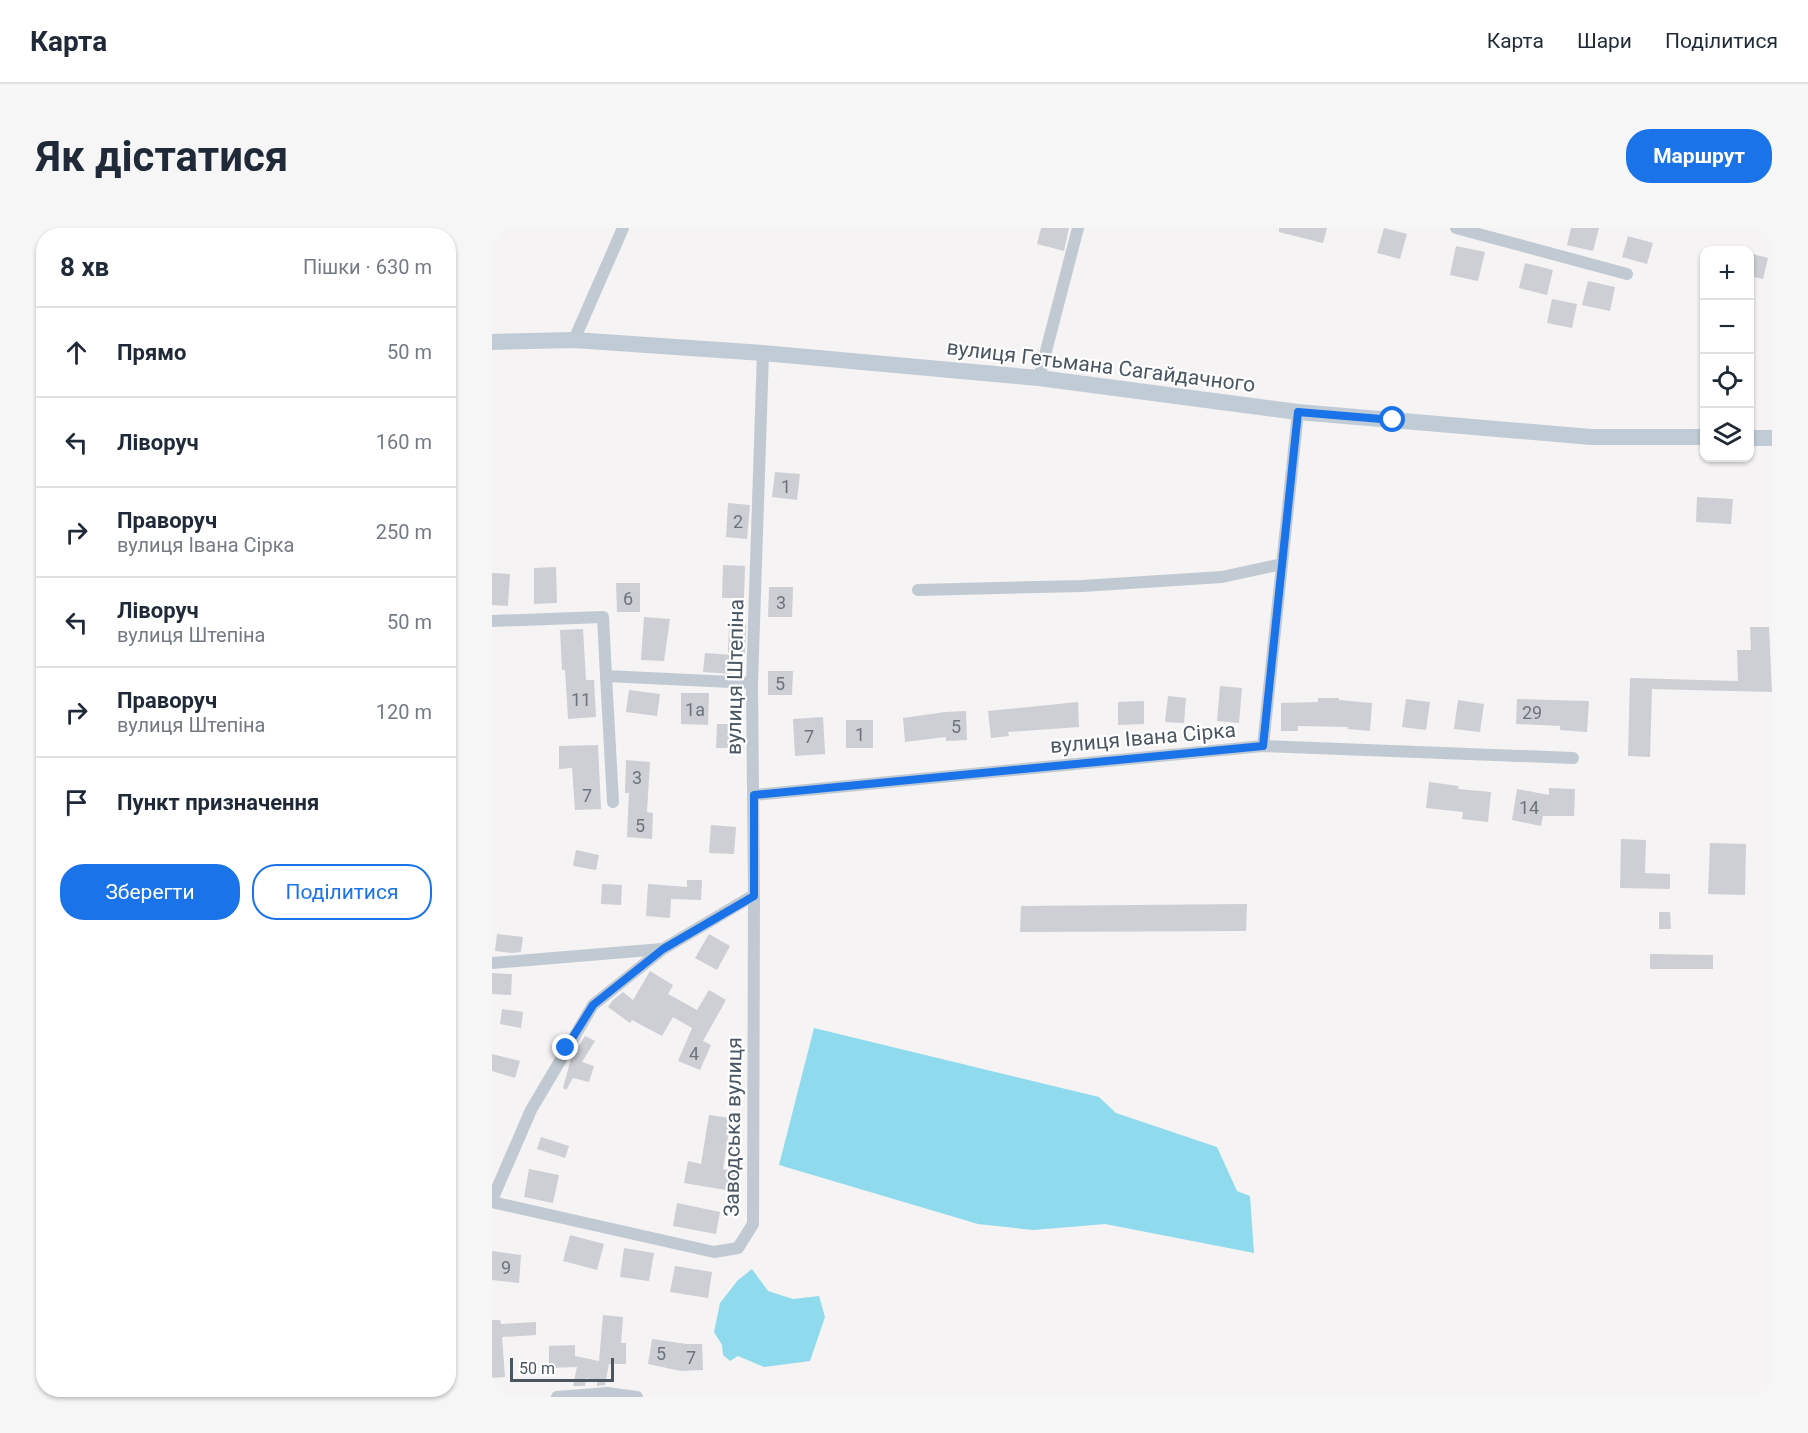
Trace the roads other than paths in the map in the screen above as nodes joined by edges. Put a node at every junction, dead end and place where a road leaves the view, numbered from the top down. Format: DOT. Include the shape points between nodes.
graph roads {
  1 [pos="623,228"];
  2 [pos="1078,228"];
  3 [pos="1456,228"];
  4 [pos="1627,274"];
  5 [pos="574,340"];
  6 [pos="492,342"];
  7 [pos="763,353"];
  8 [pos="1039,378"];
  9 [pos="1298,412"];
  10 [pos="1700,437"];
  11 [pos="1754,438"];
  12 [pos="1772,438"];
  13 [pos="1282,564"];
  14 [pos="918,590"];
  15 [pos="492,621"];
  16 [pos="606,676"];
  17 [pos="752,683"];
  18 [pos="1263,746"];
  19 [pos="1573,758"];
  20 [pos="754,795"];
  21 [pos="613,802"];
  22 [pos="754,896"];
  23 [pos="663,949"];
  24 [pos="492,963"];
  25 [pos="492,1201"];
  26 [pos="557,1397"];
  27 [pos="637,1397"];
  1 -- 5 [label="street"];
  2 -- 8 [label="street"];
  3 -- 4 [label="street"];
  5 -- 6 [label="main road, вулиця Гетьмана Сагайдачного"];
  5 -- 7 [label="main road, вулиця Гетьмана Сагайдачного"];
  7 -- 8 [label="main road, вулиця Гетьмана Сагайдачного"];
  7 -- 17 [label="street, вулиця Штепіна"];
  8 -- 9 [label="main road, вулиця Гетьмана Сагайдачного"];
  9 -- 10 [label="main road, вулиця Гетьмана Сагайдачного" via="1591,437"];
  9 -- 13 [label="street"];
  11 -- 12 [label="main road"];
  13 -- 14 [label="street" via="1222,577 1082,586"];
  13 -- 18 [label="street"];
  15 -- 16 [label="street" via="603,617"];
  16 -- 17 [label="street"];
  16 -- 21 [label="street"];
  17 -- 20 [label="street, вулиця Штепіна"];
  18 -- 19 [label="street, вулиця Івана Сірка"];
  18 -- 20 [label="street, вулиця Івана Сірка"];
  20 -- 22 [label="street, вулиця Штепіна"];
  22 -- 23 [label="street"];
  22 -- 25 [label="street, Заводська вулиця" via="753,1224 738,1248 714,1252"];
  23 -- 24 [label="street"];
  23 -- 25 [label="street" via="593,1005 531,1110"];
  26 -- 27 [label="street" via="607,1393"];
}
